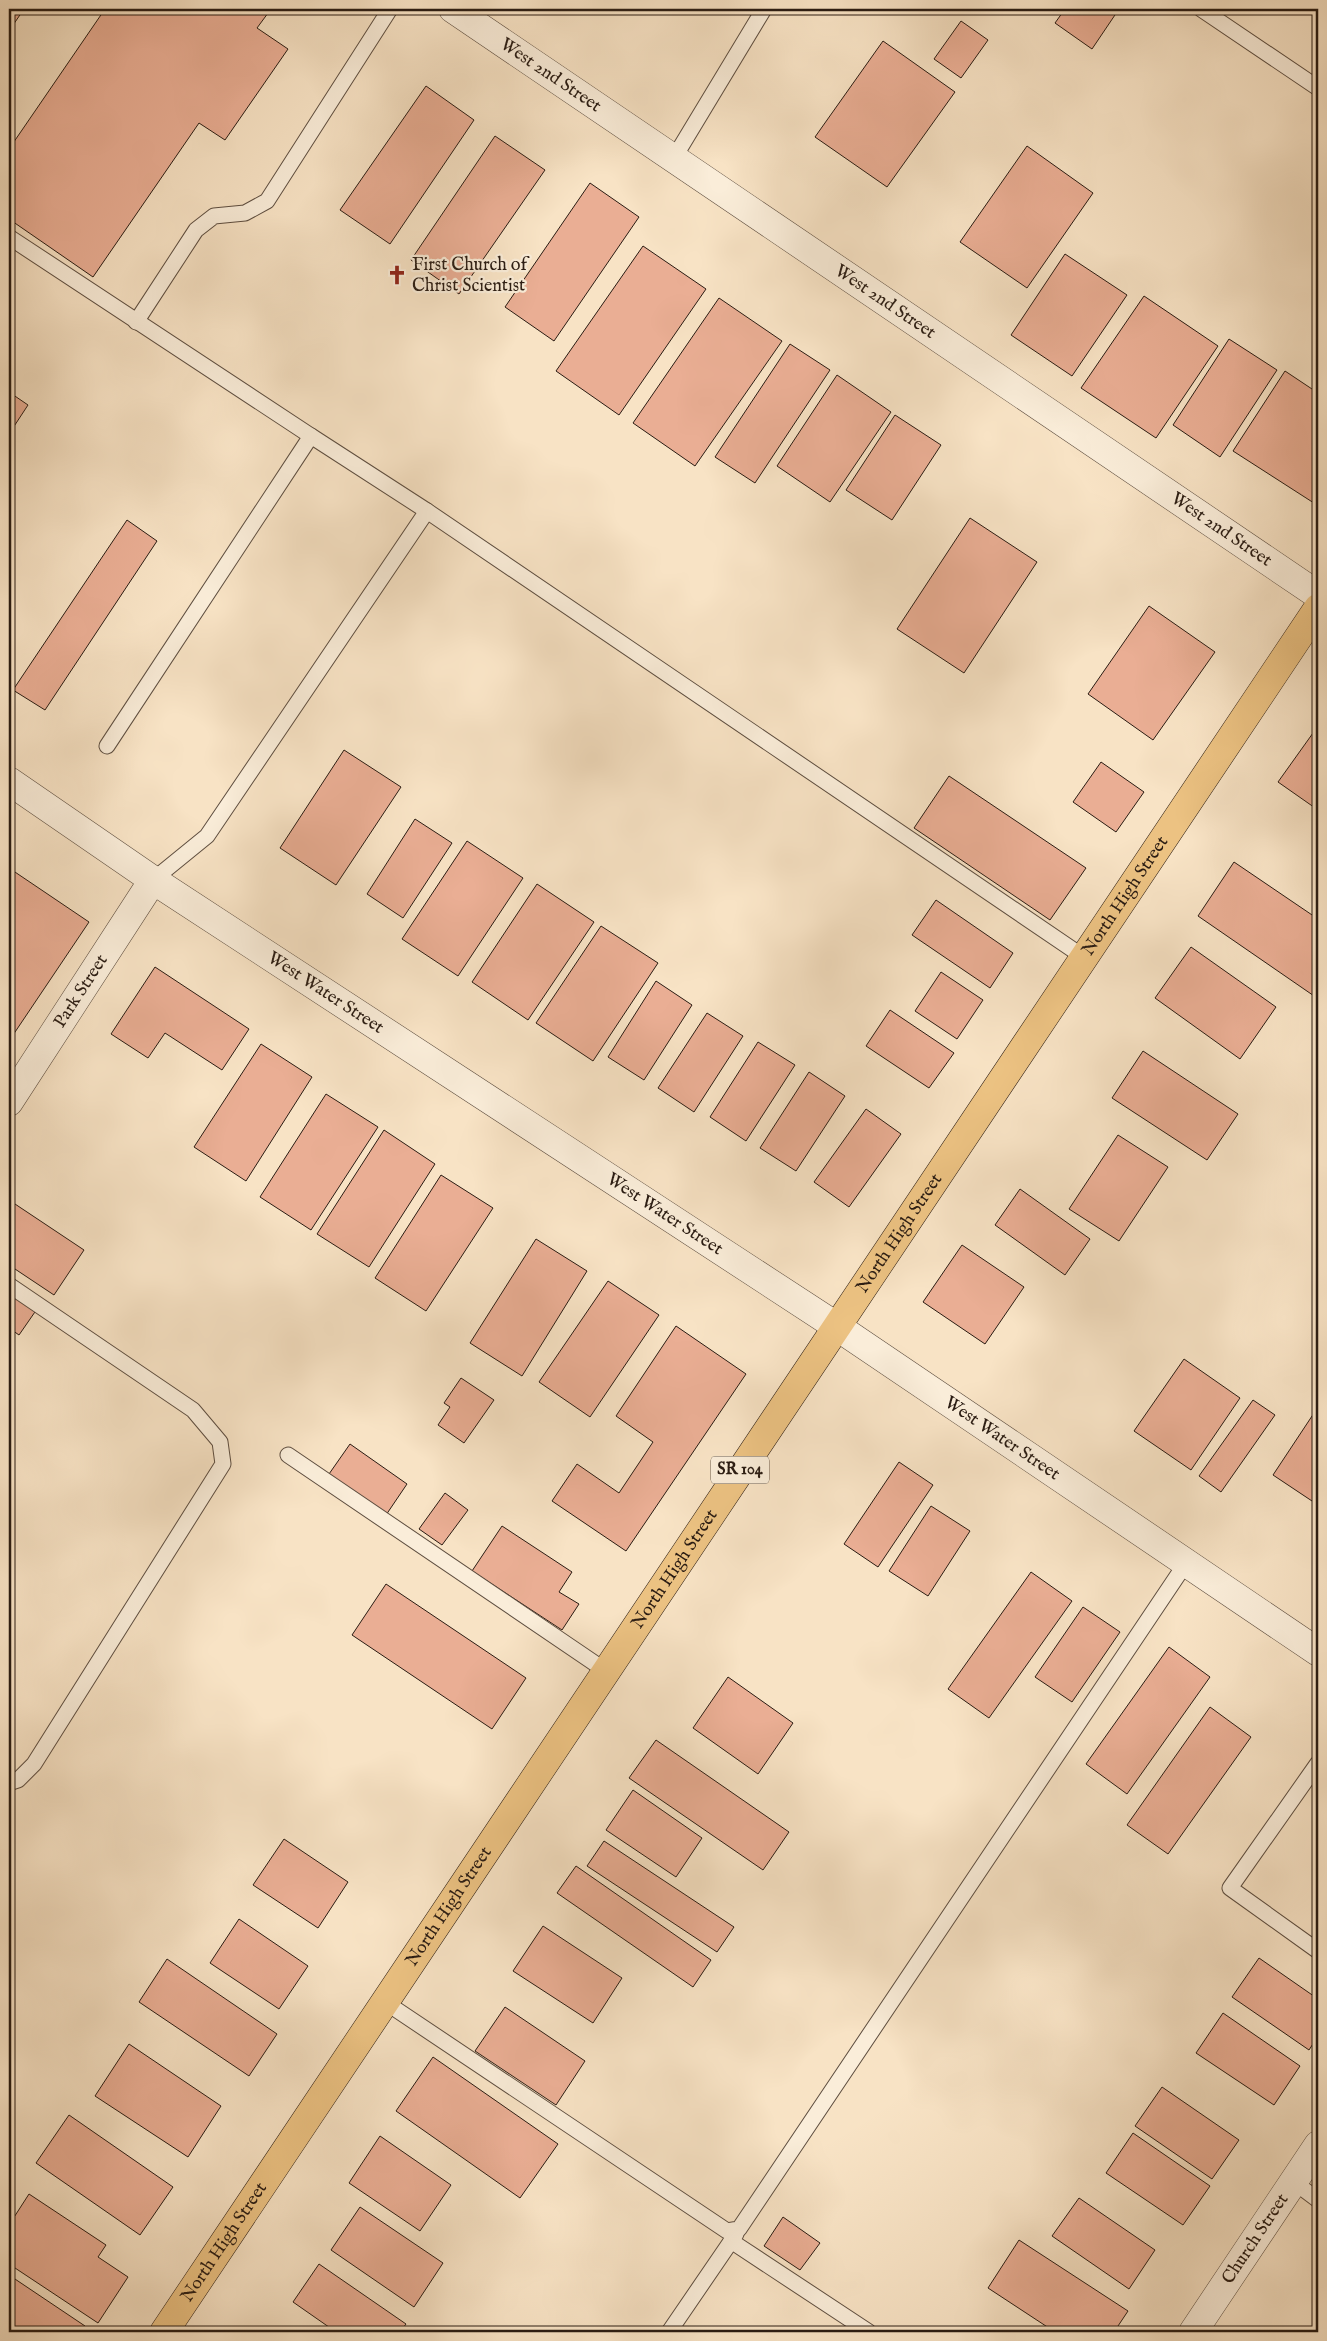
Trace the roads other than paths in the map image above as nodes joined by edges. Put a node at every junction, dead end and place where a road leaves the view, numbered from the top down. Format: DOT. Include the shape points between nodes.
graph roads {
  1 [pos="390,9"];
  2 [pos="453,9"];
  3 [pos="764,9"];
  4 [pos="1201,9"];
  5 [pos="1316,82"];
  6 [pos="674,158"];
  7 [pos="9,237"];
  8 [pos="136,322"];
  9 [pos="311,436"];
  10 [pos="427,511"];
  11 [pos="1318,595"];
  12 [pos="1318,608"];
  13 [pos="107,746"];
  14 [pos="9,781"];
  15 [pos="153,880"];
  16 [pos="1085,958"];
  17 [pos="9,1102"];
  18 [pos="9,1285"];
  19 [pos="836,1326"];
  20 [pos="288,1455"];
  21 [pos="1186,1563"];
  22 [pos="1318,1652"];
  23 [pos="606,1671"];
  24 [pos="1318,1766"];
  25 [pos="9,1783"];
  26 [pos="1317,1947"];
  27 [pos="385,2002"];
  28 [pos="1318,2145"];
  29 [pos="1294,2182"];
  30 [pos="1318,2200"];
  31 [pos="735,2235"];
  32 [pos="164,2332"];
  33 [pos="669,2332"];
  34 [pos="869,2332"];
  35 [pos="1193,2332"];
  1 -- 8 [label="lane" via="267,201 245,213 214,216 196,230"];
  2 -- 6 [label="street, West 2nd Street"];
  3 -- 6 [label="lane"];
  4 -- 5 [label="lane"];
  6 -- 11 [label="street, West 2nd Street"];
  7 -- 8 [label="lane"];
  8 -- 9 [label="lane"];
  9 -- 10 [label="lane"];
  9 -- 13 [label="lane"];
  10 -- 15 [label="lane" via="207,836"];
  10 -- 16 [label="lane"];
  12 -- 16 [label="main road, North High Street / SR 104"];
  14 -- 15 [label="street, West Water Street"];
  15 -- 17 [label="street, Park Street"];
  15 -- 19 [label="street, West Water Street"];
  16 -- 19 [label="main road, North High Street / SR 104"];
  18 -- 25 [label="lane" via="193,1410 220,1442 223,1464 34,1764 18,1780"];
  19 -- 21 [label="street, West Water Street"];
  19 -- 23 [label="main road, North High Street / SR 104"];
  20 -- 23 [label="lane"];
  21 -- 22 [label="street, West Water Street"];
  21 -- 31 [label="lane"];
  23 -- 27 [label="main road, North High Street / SR 104"];
  24 -- 26 [label="lane" via="1230,1888"];
  27 -- 31 [label="lane"];
  27 -- 32 [label="main road, North High Street / SR 104"];
  28 -- 29 [label="street, Church Street"];
  29 -- 30 [label="lane"];
  29 -- 35 [label="street, Church Street"];
  31 -- 33 [label="lane"];
  31 -- 34 [label="lane"];
}
